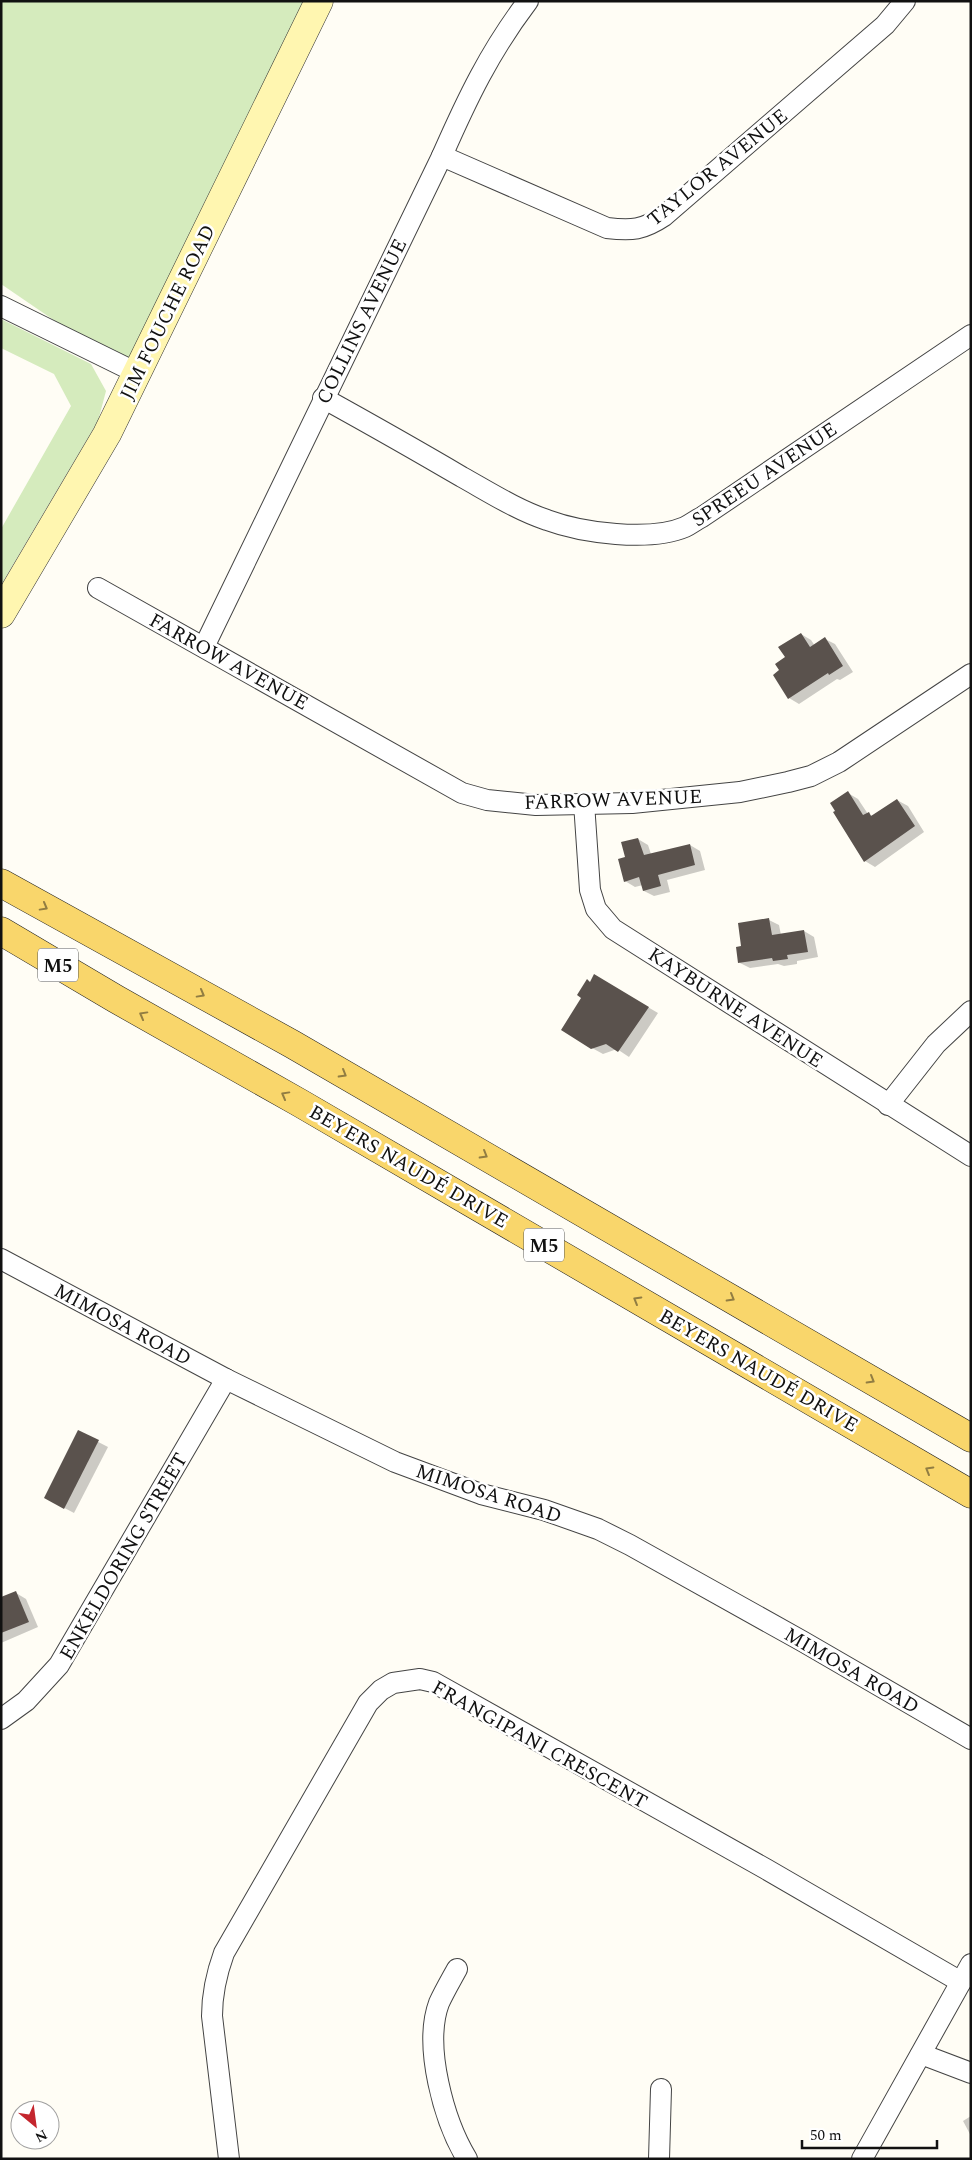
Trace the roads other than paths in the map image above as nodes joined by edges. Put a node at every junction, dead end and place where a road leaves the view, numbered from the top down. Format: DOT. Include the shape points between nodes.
graph roads {
  1 [pos="319,1"];
  2 [pos="528,1"];
  3 [pos="905,1"];
  4 [pos="442,156"];
  5 [pos="1,306"];
  6 [pos="971,334"];
  7 [pos="137,373"];
  8 [pos="323,398"];
  9 [pos="98,588"];
  10 [pos="1,614"];
  11 [pos="204,647"];
  12 [pos="971,674"];
  13 [pos="584,803"];
  14 [pos="1,883"];
  15 [pos="1,932"];
  16 [pos="971,1011"];
  17 [pos="888,1105"];
  18 [pos="971,1156"];
  19 [pos="1,1260"];
  20 [pos="226,1379"];
  21 [pos="971,1438"];
  22 [pos="971,1494"];
  23 [pos="1,1719"];
  24 [pos="971,1739"];
  25 [pos="971,1964"];
  26 [pos="457,1969"];
  27 [pos="961,1982"];
  28 [pos="921,2054"];
  29 [pos="971,2073"];
  30 [pos="661,2088"];
  31 [pos="229,2159"];
  32 [pos="467,2159"];
  33 [pos="659,2159"];
  34 [pos="862,2159"];
  1 -- 7 [label="street, JIM FOUCHE ROAD"];
  2 -- 4 [label="street, COLLINS AVENUE" via="485,64"];
  3 -- 4 [label="street, TAYLOR AVENUE" via="885,25 664,216 642,229 607,228"];
  4 -- 8 [label="street, COLLINS AVENUE"];
  5 -- 7 [label="street"];
  6 -- 8 [label="street, SPREEU AVENUE" via="702,517 684,527 658,533 604,531 546,520 509,503"];
  7 -- 10 [label="street, JIM FOUCHE ROAD" via="107,434"];
  8 -- 11 [label="street, COLLINS AVENUE"];
  9 -- 11 [label="street, FARROW AVENUE"];
  11 -- 13 [label="street, FARROW AVENUE" via="462,793 511,803"];
  12 -- 13 [label="street, FARROW AVENUE" via="838,762 811,776 740,792 632,803"];
  13 -- 17 [label="street, KAYBURNE AVENUE" via="590,890 596,909 613,929"];
  14 -- 21 [label="main road, M5, one-way" via="300,1049"];
  22 -- 15 [label="main road, BEYERS NAUDÉ DRIVE / M5, one-way"];
  16 -- 17 [label="street" via="936,1044"];
  17 -- 18 [label="street, KAYBURNE AVENUE"];
  19 -- 20 [label="street, MIMOSA ROAD"];
  20 -- 23 [label="street, ENKELDORING STREET" via="59,1665 26,1701"];
  20 -- 24 [label="street, MIMOSA ROAD" via="395,1462 481,1494 544,1510 598,1529 692,1578"];
  25 -- 27 [label="street"];
  26 -- 32 [label="street" via="439,2004 433,2043 448,2119"];
  27 -- 28 [label="street"];
  27 -- 31 [label="street, FRANGIPANI CRESCENT" via="449,1690 427,1680 393,1683 368,1703 216,1972 212,2016"];
  28 -- 29 [label="street"];
  28 -- 34 [label="street"];
  30 -- 33 [label="street"];
}
